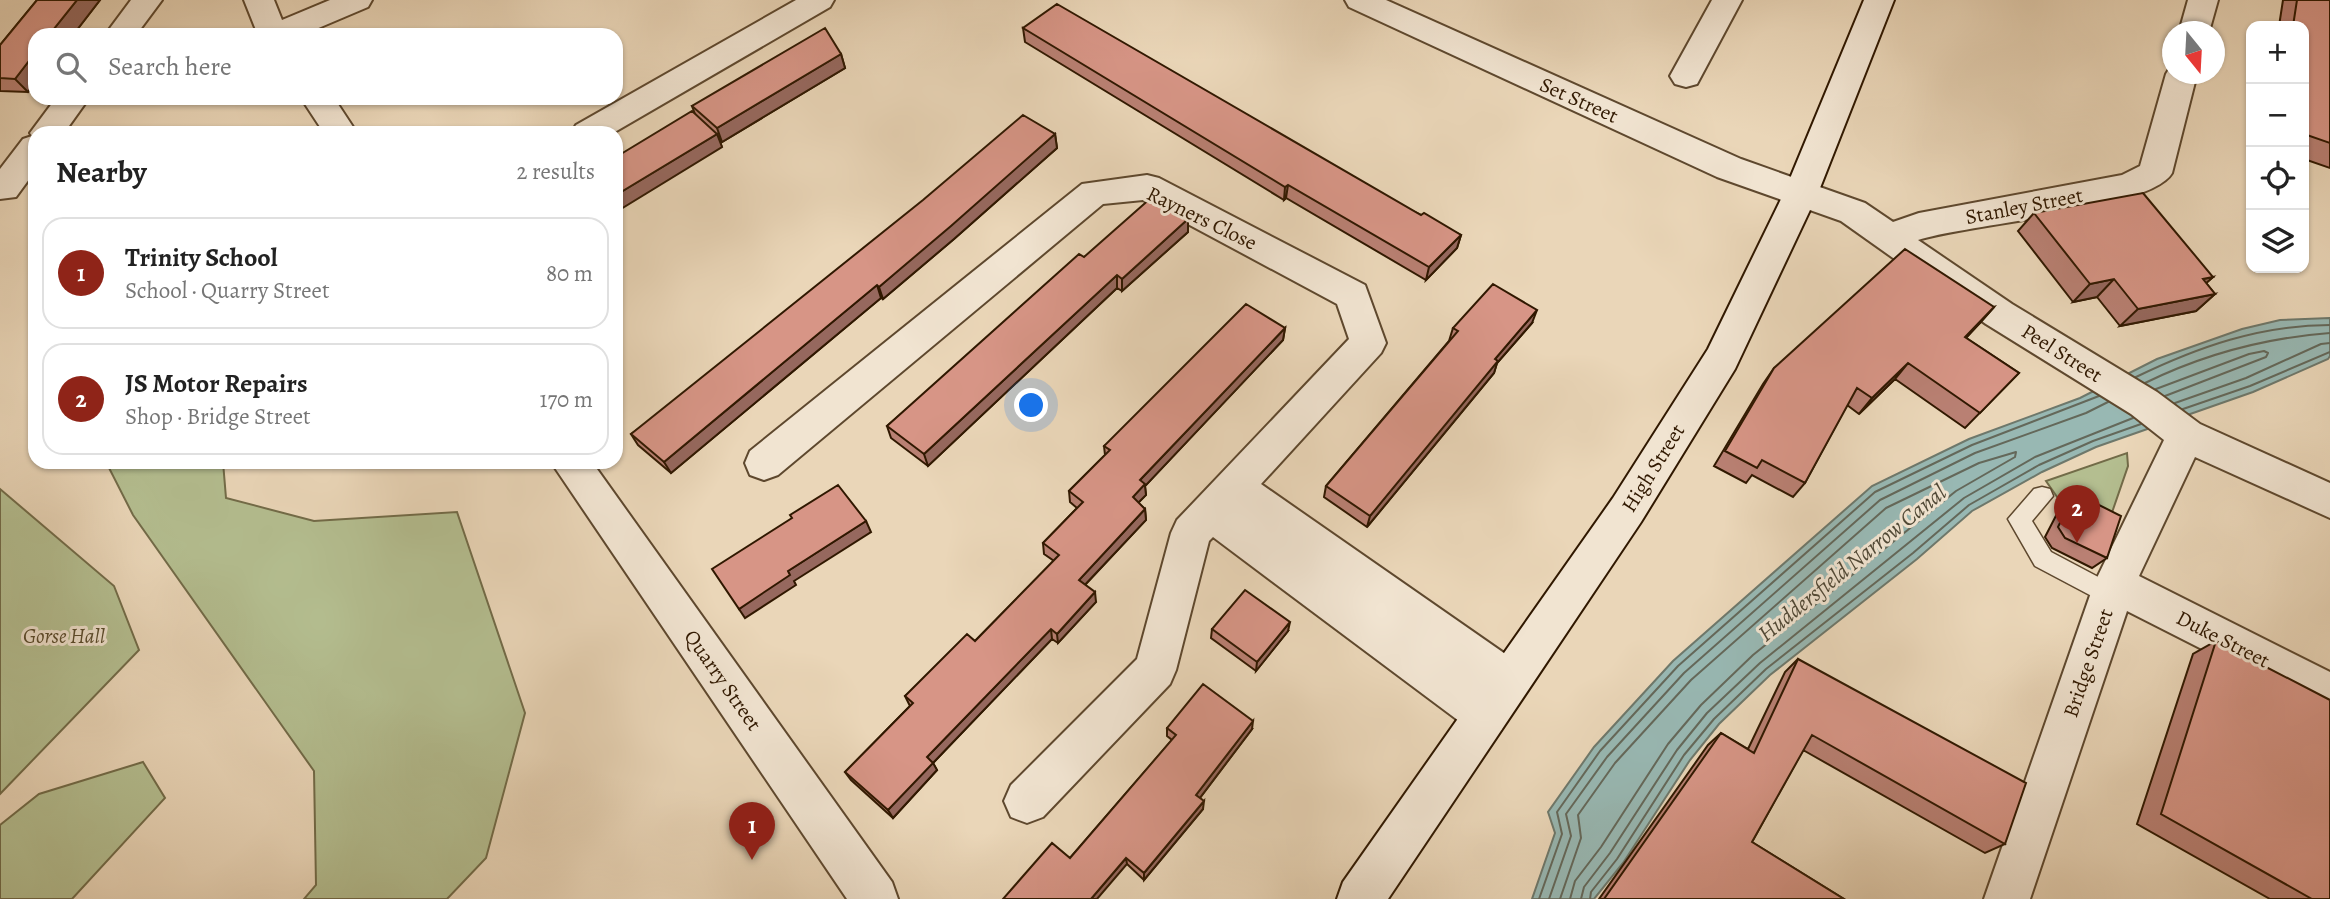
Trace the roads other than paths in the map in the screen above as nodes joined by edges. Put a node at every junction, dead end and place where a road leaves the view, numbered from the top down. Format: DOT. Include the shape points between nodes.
graph roads {
  1 [pos="147,0"];
  2 [pos="258,0"];
  3 [pos="357,0"];
  4 [pos="819,0"];
  5 [pos="1360,0"];
  6 [pos="1727,0"];
  7 [pos="1879,0"];
  8 [pos="2203,0"];
  9 [pos="2197,21"];
  10 [pos="125,28"];
  11 [pos="271,28"];
  12 [pos="291,28"];
  13 [pos="1686,76"];
  14 [pos="2179,84"];
  15 [pos="68,105"];
  16 [pos="322,105"];
  17 [pos="51,126"];
  18 [pos="336,126"];
  19 [pos="599,126"];
  20 [pos="28,157"];
  21 [pos="4,188"];
  22 [pos="1801,193"];
  23 [pos="1891,236"];
  24 [pos="2186,435"];
  25 [pos="764,463"];
  26 [pos="575,469"];
  27 [pos="2042,496"];
  28 [pos="1221,498"];
  29 [pos="2330,500"];
  30 [pos="2113,590"];
  31 [pos="1509,681"];
  32 [pos="2330,694"];
  33 [pos="1486,715"];
  34 [pos="1027,801"];
  35 [pos="875,899"];
  36 [pos="1360,899"];
  37 [pos="2007,899"];
  1 -- 10 [label="street"];
  2 -- 11 [label="street"];
  3 -- 12 [label="street"];
  4 -- 19 [label="street"];
  5 -- 22 [label="street, Set Street" via="1729,168"];
  6 -- 13 [label="street"];
  7 -- 22 [label="street, High Street"];
  8 -- 9 [label="street"];
  14 -- 23 [label="street, Stanley Street" via="2155,173 2129,186 1919,226"];
  15 -- 17 [label="street"];
  16 -- 18 [label="street"];
  20 -- 21 [label="street"];
  22 -- 23 [label="street, Peel Street" via="1853,212"];
  22 -- 31 [label="street, High Street" via="1722,358 1627,510"];
  23 -- 24 [label="street, Peel Street" via="1931,268 2144,403"];
  24 -- 29 [label="street, Peel Street"];
  24 -- 30 [label="street, Bridge Street"];
  25 -- 28 [label="street, Rayners Close" via="1094,194 1147,187 1352,295 1368,343"];
  26 -- 35 [label="street, Quarry Street"];
  27 -- 30 [label="lane" via="2019,519 2043,559"];
  28 -- 31 [label="street"];
  28 -- 33 [label="street"];
  28 -- 34 [label="street, Rayners Close" via="1191,533 1155,670"];
  30 -- 32 [label="street, Duke Street"];
  30 -- 37 [label="street, Bridge Street"];
  31 -- 33 [label="street, High Street"];
  33 -- 36 [label="street, High Street"];
}
